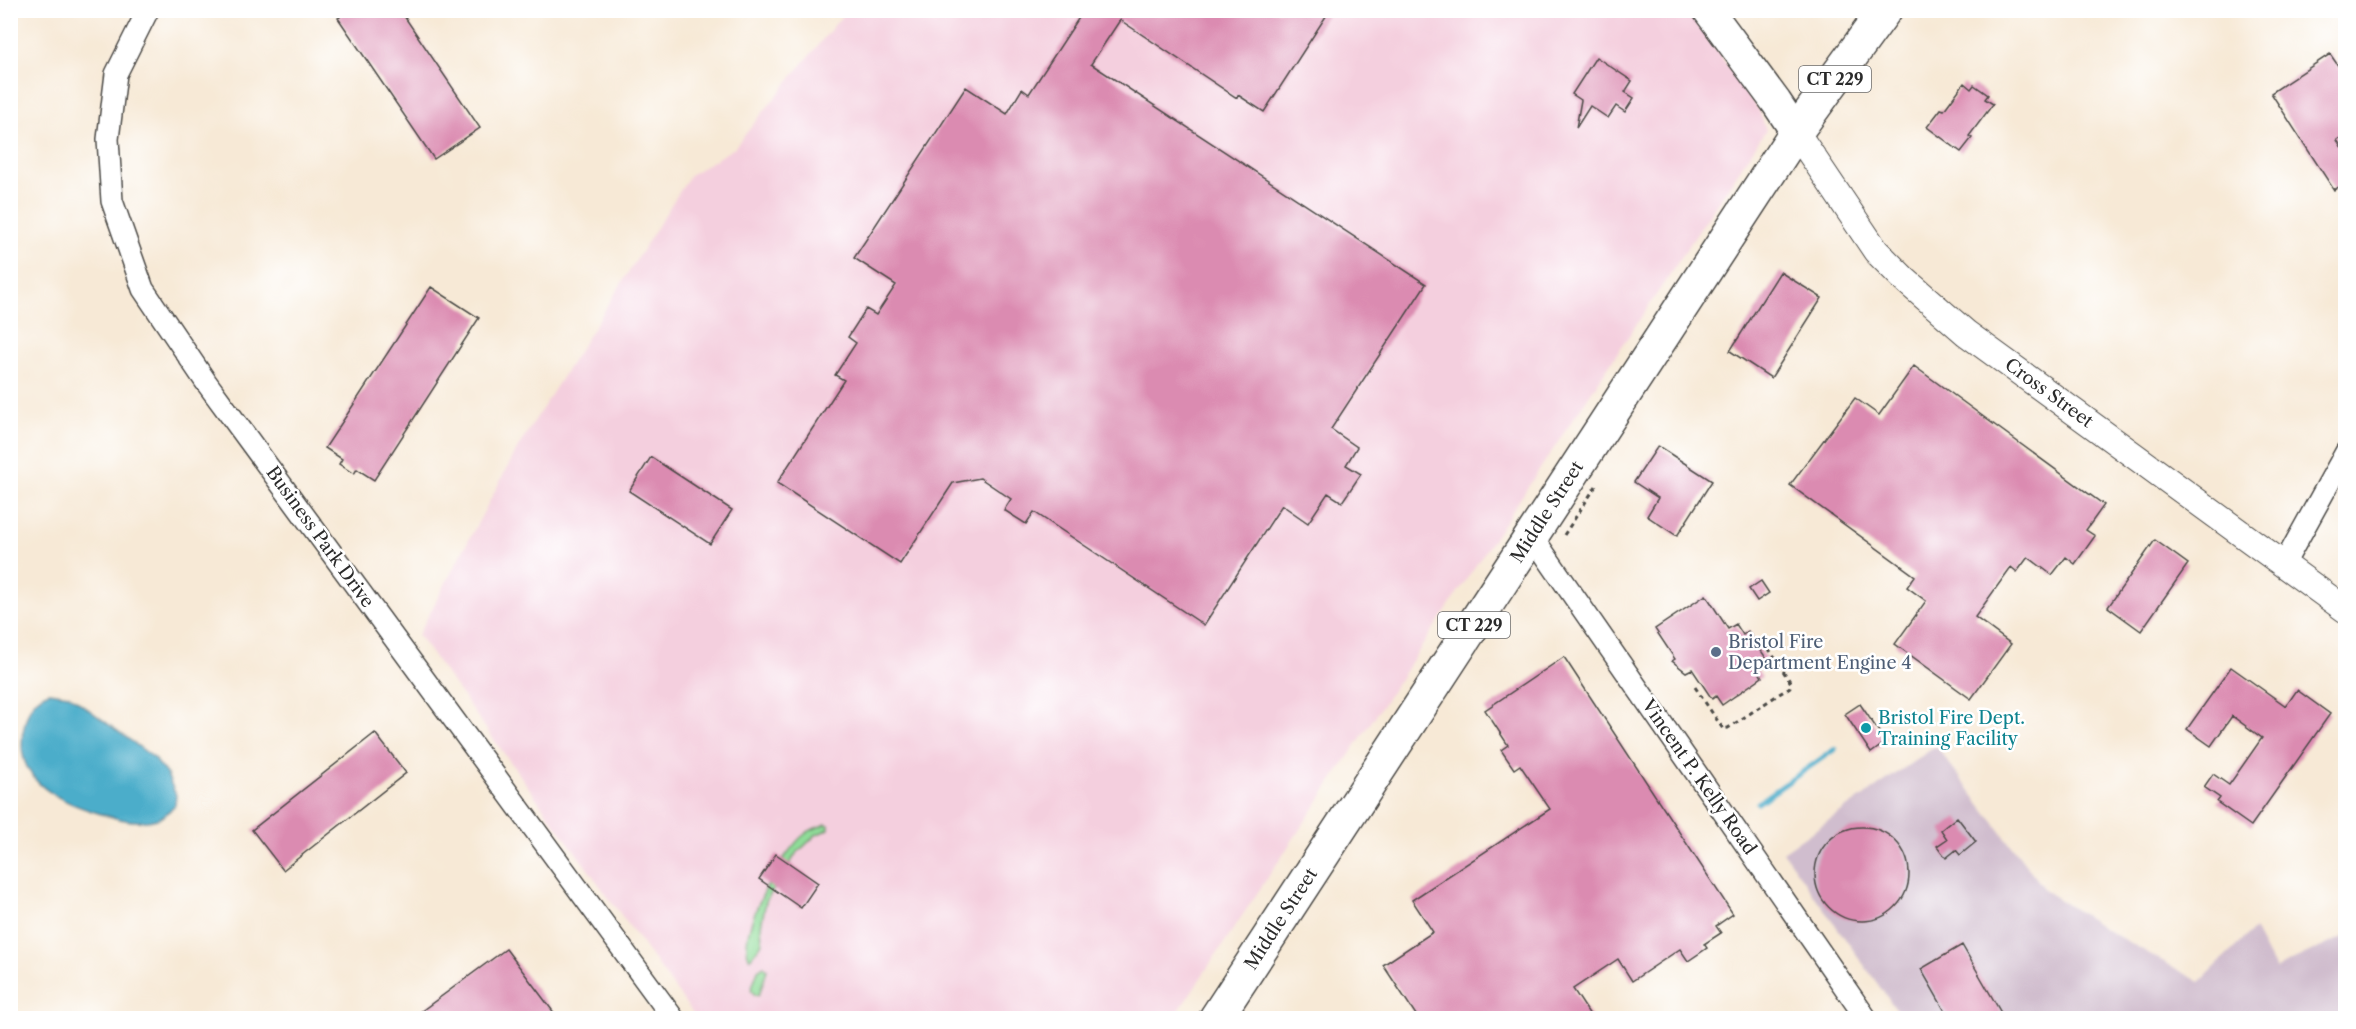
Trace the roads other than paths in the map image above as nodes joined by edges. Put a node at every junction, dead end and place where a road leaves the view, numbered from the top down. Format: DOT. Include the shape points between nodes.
graph roads {
  1 [pos="148,10"];
  2 [pos="1708,10"];
  3 [pos="1885,10"];
  4 [pos="1796,132"];
  5 [pos="2346,452"];
  6 [pos="1532,536"];
  7 [pos="2284,564"];
  8 [pos="2346,609"];
  9 [pos="673,1018"];
  10 [pos="1216,1018"];
  11 [pos="1866,1018"];
  1 -- 9 [label="street, Business Park Drive" via="116,74 108,139 112,201 143,289 206,382"];
  2 -- 4 [label="main road"];
  3 -- 4 [label="main road, Middle Street / CT 229"];
  4 -- 6 [label="main road, Middle Street / CT 229"];
  4 -- 7 [label="street, Cross Street" via="1876,251 1904,279 1966,333"];
  5 -- 7 [label="street"];
  6 -- 10 [label="main road, Middle Street / CT 229"];
  6 -- 11 [label="street, Vincent P. Kelly Road"];
  7 -- 8 [label="street, Cross Street"];
}
